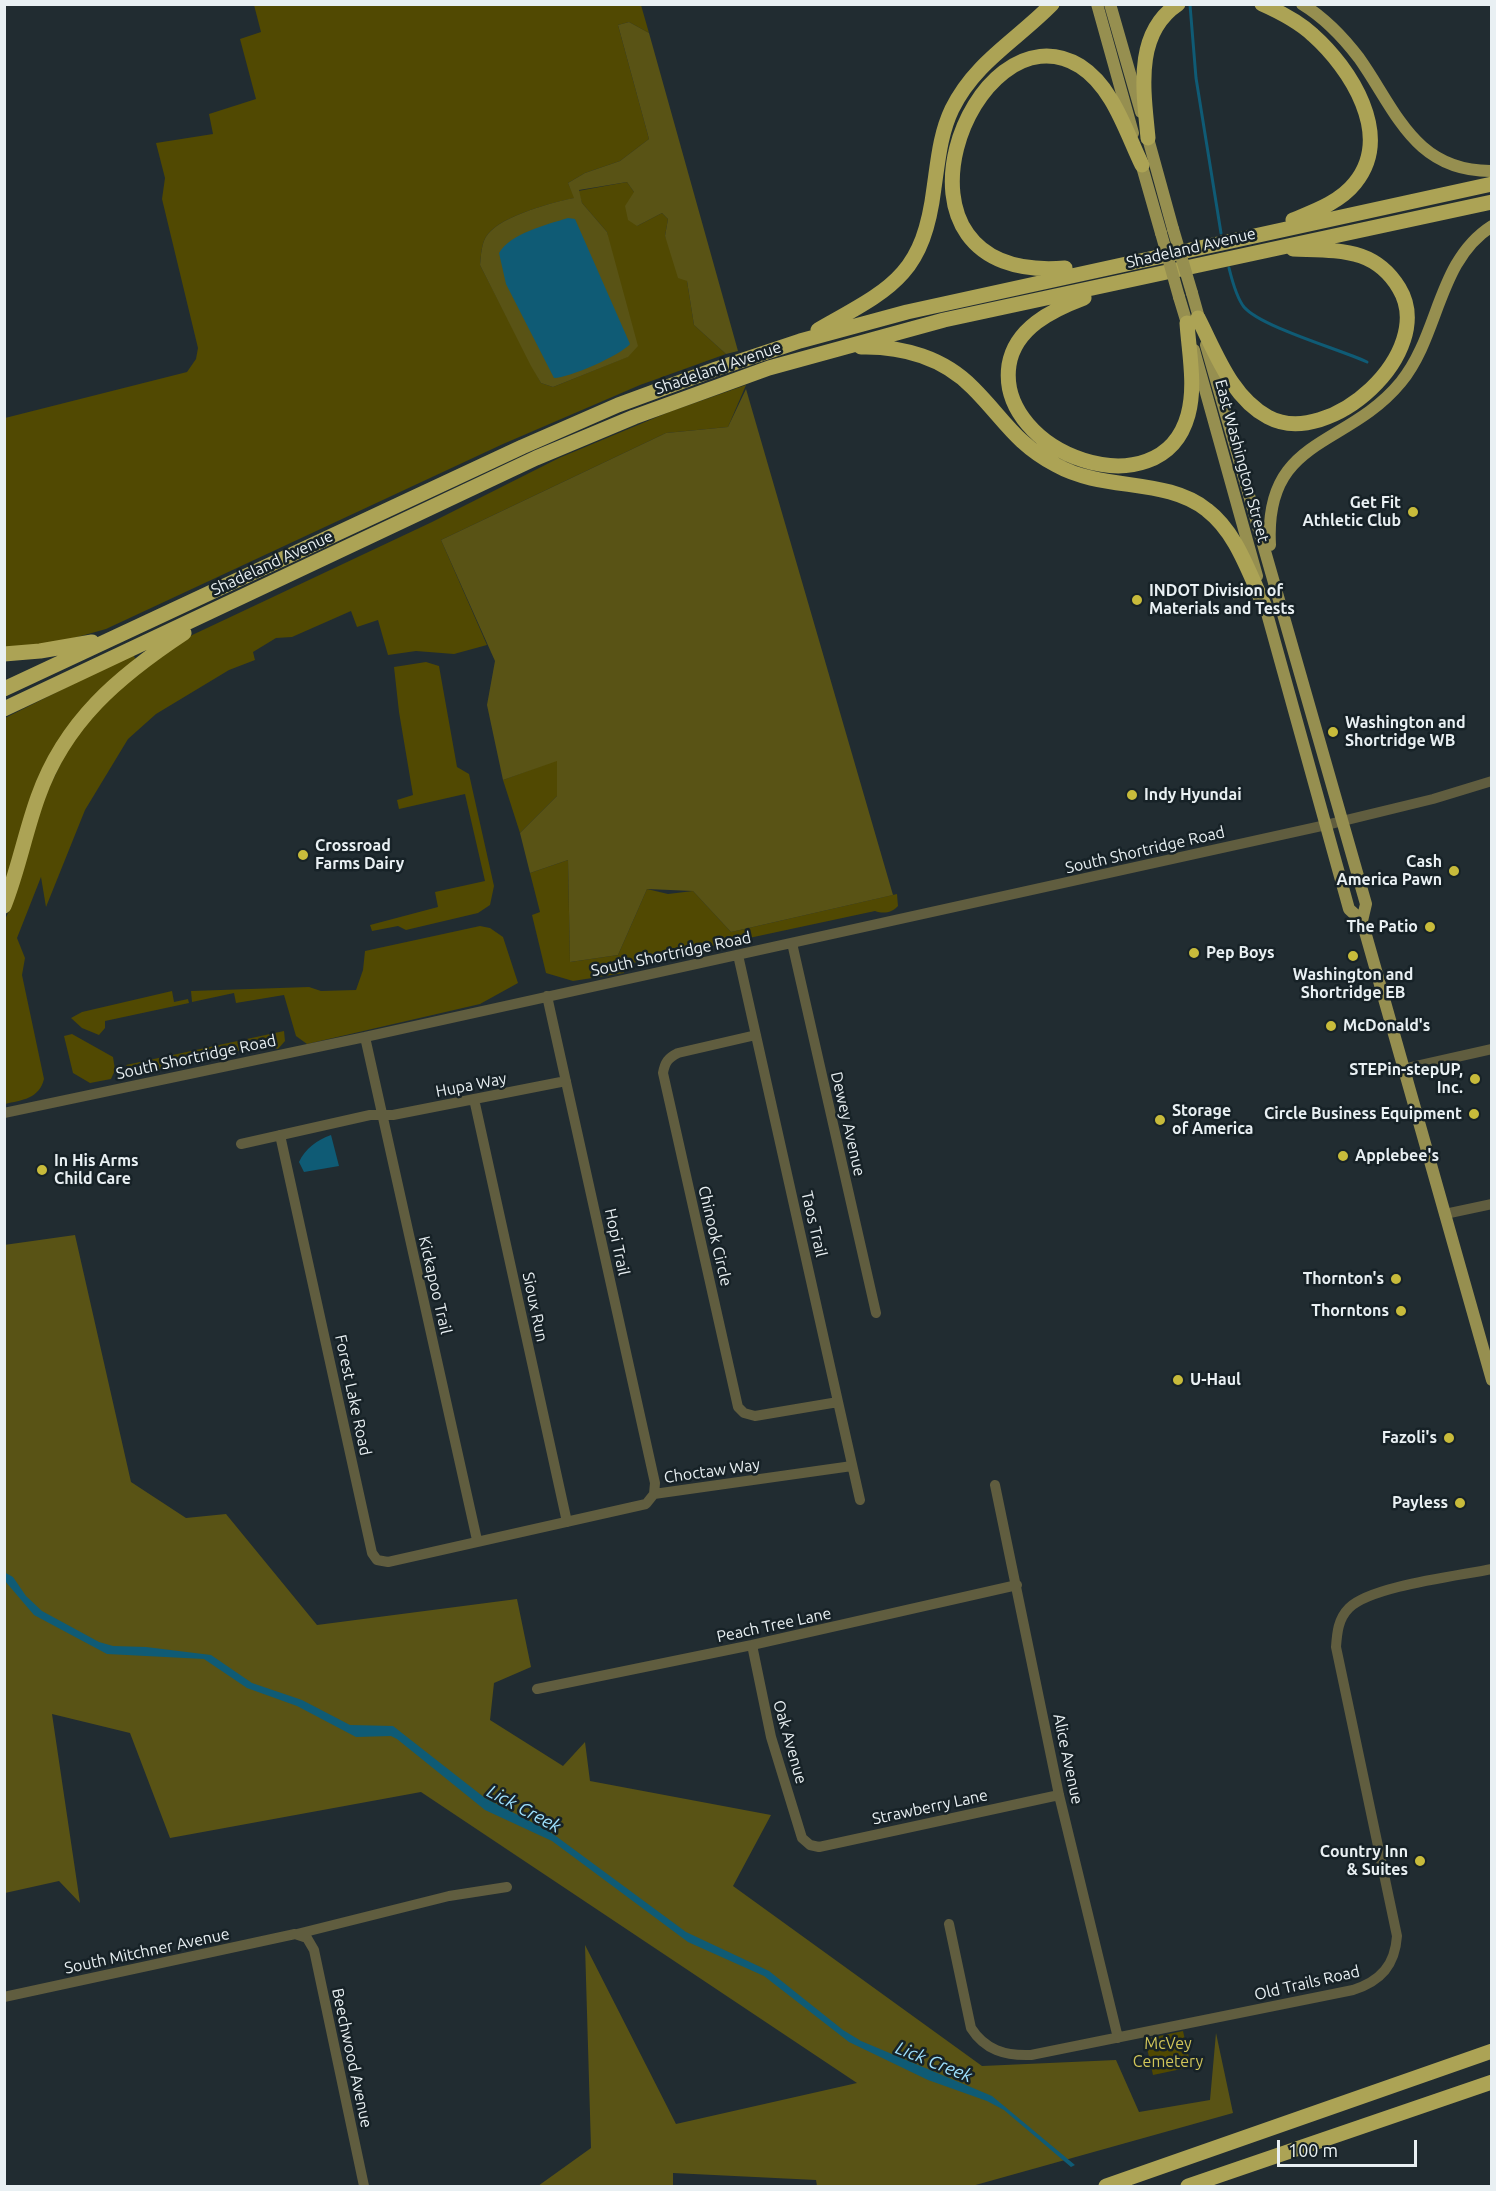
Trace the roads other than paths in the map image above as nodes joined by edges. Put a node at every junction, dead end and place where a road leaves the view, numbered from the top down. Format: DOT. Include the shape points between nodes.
graph roads {
  1 [pos="1052,4"];
  2 [pos="1097,4"];
  3 [pos="1110,4"];
  4 [pos="1178,4"];
  5 [pos="1262,4"];
  6 [pos="1302,4"];
  7 [pos="1148,138"];
  8 [pos="1142,165"];
  9 [pos="1491,171"];
  10 [pos="1491,184"];
  11 [pos="1491,202"];
  12 [pos="1491,226"];
  13 [pos="1167,231"];
  14 [pos="1258,235"];
  15 [pos="1266,249"];
  16 [pos="1119,265"];
  17 [pos="1133,281"];
  18 [pos="1193,321"];
  19 [pos="800,341"];
  20 [pos="834,349"];
  21 [pos="1271,567"];
  22 [pos="229,603"];
  23 [pos="1265,607"];
  24 [pos="110,639"];
  25 [pos="4,654"];
  26 [pos="4,689"];
  27 [pos="4,709"];
  28 [pos="1491,781"];
  29 [pos="1342,821"];
  30 [pos="1326,825"];
  31 [pos="4,906"];
  32 [pos="1362,921"];
  33 [pos="792,943"];
  34 [pos="738,955"];
  35 [pos="547,996"];
  36 [pos="756,1035"];
  37 [pos="365,1037"];
  38 [pos="1491,1049"];
  39 [pos="1403,1069"];
  40 [pos="566,1081"];
  41 [pos="474,1100"];
  42 [pos="4,1113"];
  43 [pos="382,1115"];
  44 [pos="280,1135"];
  45 [pos="241,1144"];
  46 [pos="1491,1204"];
  47 [pos="1445,1214"];
  48 [pos="876,1313"];
  49 [pos="1491,1375"];
  50 [pos="838,1402"];
  51 [pos="852,1466"];
  52 [pos="995,1485"];
  53 [pos="654,1494"];
  54 [pos="860,1500"];
  55 [pos="567,1522"];
  56 [pos="477,1540"];
  57 [pos="1491,1569"];
  58 [pos="1017,1585"];
  59 [pos="752,1646"];
  60 [pos="537,1689"];
  61 [pos="1059,1795"];
  62 [pos="808,1844"];
  63 [pos="507,1887"];
  64 [pos="949,1924"];
  65 [pos="295,1934"];
  66 [pos="4,1997"];
  67 [pos="1118,2038"];
  68 [pos="1491,2051"];
  69 [pos="1491,2082"];
  70 [pos="364,2187"];
  71 [pos="1106,2187"];
  72 [pos="1188,2187"];
  1 -- 19 [label="highway" via="980,67 960,95 942,135 928,227 907,269 875,297"];
  2 -- 8 [label="main road, East Washington Street"];
  3 -- 7 [label="main road, East Washington Street"];
  4 -- 7 [label="highway" via="1157,24 1148,46 1144,88"];
  5 -- 14 [label="highway" via="1303,27 1336,60 1362,102 1371,144 1365,166 1349,190 1321,209"];
  6 -- 9 [label="main road" via="1349,45 1401,125 1419,145 1452,164"];
  7 -- 13 [label="main road, East Washington Street"];
  8 -- 13 [label="main road, East Washington Street"];
  8 -- 16 [label="highway" via="1097,82 1081,66 1050,56 1019,60 996,75 973,106 957,145 953,177 956,207 969,237 988,256 1036,270"];
  10 -- 14 [label="highway, Shadeland Avenue"];
  11 -- 15 [label="highway, Shadeland Avenue"];
  12 -- 21 [label="main road" via="1458,260 1425,342 1403,379 1369,413 1304,453 1281,478 1269,519"];
  13 -- 18 [label="main road, East Washington Street, bridge"];
  14 -- 16 [label="highway, Shadeland Avenue"];
  15 -- 17 [label="highway, Shadeland Avenue"];
  15 -- 18 [label="highway" via="1352,254 1374,262 1389,274 1403,296 1408,327 1401,349 1377,382 1355,402 1326,417 1299,424 1278,421 1240,395"];
  16 -- 19 [label="highway, Shadeland Avenue" via="907,312"];
  17 -- 18 [label="highway" via="1062,307 1031,326 1010,360 1009,386 1014,406 1034,432 1064,452 1105,465 1134,466 1160,455 1174,441 1188,415"];
  17 -- 20 [label="highway, Shadeland Avenue" via="944,320"];
  18 -- 21 [label="main road, East Washington Street"];
  18 -- 23 [label="main road, East Washington Street"];
  19 -- 24 [label="highway, Shadeland Avenue" via="666,387 559,430"];
  20 -- 22 [label="highway, Shadeland Avenue" via="769,368 585,437"];
  20 -- 23 [label="highway" via="883,347 926,357 974,388 1014,436 1056,465 1091,479 1168,491 1196,501 1228,532"];
  21 -- 29 [label="main road, East Washington Street"];
  22 -- 27 [label="highway, Shadeland Avenue"];
  22 -- 31 [label="highway" via="129,671 78,724 54,760 38,795"];
  23 -- 30 [label="main road, East Washington Street"];
  24 -- 25 [label="highway"];
  24 -- 26 [label="highway, Shadeland Avenue"];
  28 -- 29 [label="street, South Shortridge Road"];
  29 -- 30 [label="street, South Shortridge Road"];
  29 -- 32 [label="main road, East Washington Street" via="1366,904"];
  30 -- 32 [label="main road, East Washington Street" via="1349,909"];
  30 -- 33 [label="street, South Shortridge Road"];
  32 -- 39 [label="main road, East Washington Street"];
  33 -- 34 [label="street, South Shortridge Road"];
  33 -- 48 [label="street, Dewey Avenue"];
  34 -- 35 [label="street, South Shortridge Road"];
  34 -- 36 [label="street, Taos Trail"];
  35 -- 37 [label="street, South Shortridge Road"];
  35 -- 40 [label="street, Hopi Trail"];
  36 -- 50 [label="street, Taos Trail"];
  36 -- 50 [label="street, Chinook Circle" via="670,1057 663,1073 738,1407 755,1416"];
  37 -- 42 [label="street, South Shortridge Road"];
  37 -- 43 [label="street, Kickapoo Trail"];
  38 -- 39 [label="street"];
  39 -- 47 [label="main road, East Washington Street"];
  40 -- 41 [label="street, Hupa Way"];
  40 -- 53 [label="street, Hopi Trail"];
  41 -- 43 [label="street, Hupa Way"];
  41 -- 55 [label="street, Sioux Run"];
  43 -- 44 [label="street"];
  43 -- 56 [label="street, Kickapoo Trail"];
  44 -- 45 [label="street"];
  44 -- 56 [label="street, Forest Lake Road" via="372,1553 377,1560 388,1562"];
  46 -- 47 [label="street"];
  47 -- 49 [label="main road, East Washington Street"];
  50 -- 51 [label="street, Taos Trail"];
  51 -- 53 [label="street, Choctaw Way"];
  51 -- 54 [label="street, Taos Trail"];
  52 -- 58 [label="street, Alice Avenue"];
  53 -- 55 [label="street, Choctaw Way" via="642,1506"];
  55 -- 56 [label="street, Choctaw Way"];
  57 -- 67 [label="street, Old Trails Road" via="1365,1598 1345,1612 1337,1631 1338,1656 1397,1936 1394,1958 1385,1973 1353,1990"];
  58 -- 59 [label="street, Peach Tree Lane"];
  58 -- 61 [label="street, Alice Avenue"];
  59 -- 60 [label="street, Peach Tree Lane"];
  59 -- 62 [label="street, Oak Avenue" via="771,1737 802,1838"];
  61 -- 62 [label="street, Strawberry Lane" via="819,1847"];
  61 -- 67 [label="street, Alice Avenue"];
  63 -- 65 [label="street, South Mitchner Avenue" via="449,1896"];
  64 -- 67 [label="street, Old Trails Road" via="971,2028 994,2051 1031,2055"];
  65 -- 66 [label="street, South Mitchner Avenue"];
  65 -- 70 [label="street, Beechwood Avenue" via="307,1938 314,1950"];
  68 -- 71 [label="highway"];
  69 -- 72 [label="highway"];
}
